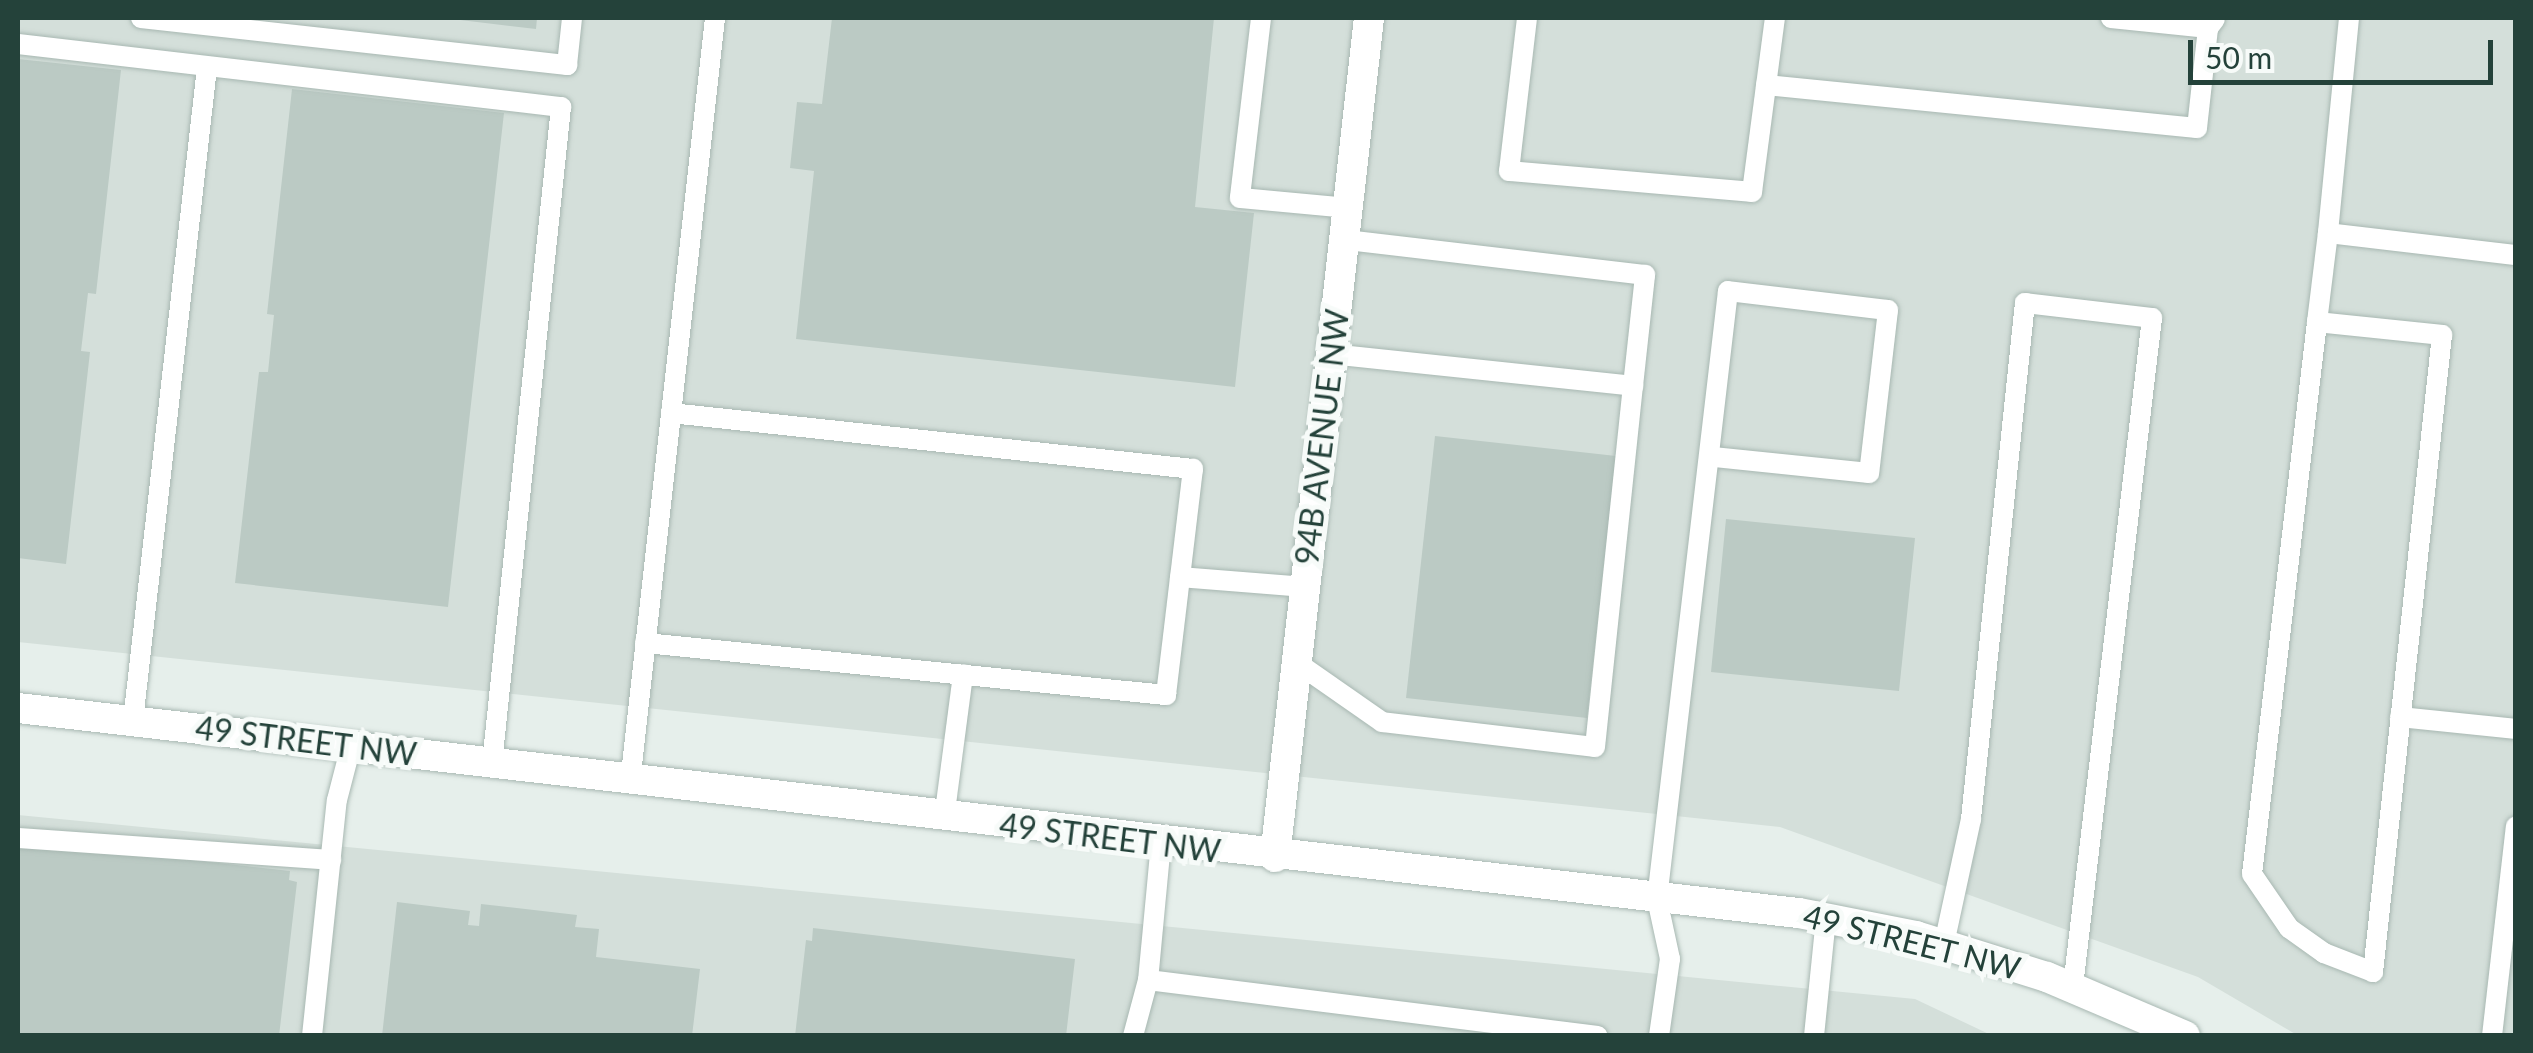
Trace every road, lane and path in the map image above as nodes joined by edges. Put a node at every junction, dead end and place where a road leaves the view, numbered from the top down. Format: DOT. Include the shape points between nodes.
graph roads {
  1 [pos="141,18"];
  2 [pos="572,18"];
  3 [pos="715,18"];
  4 [pos="1261,18"];
  5 [pos="1369,18"];
  6 [pos="1528,18"];
  7 [pos="1775,18"];
  8 [pos="2111,18"];
  9 [pos="2349,18"];
  10 [pos="2212,23"];
  11 [pos="18,44"];
  12 [pos="207,66"];
  13 [pos="1766,85"];
  14 [pos="1348,208"];
  15 [pos="2328,234"];
  16 [pos="1345,240"];
  17 [pos="2516,255"];
  18 [pos="2317,322"];
  19 [pos="1331,354"];
  20 [pos="1633,386"];
  21 [pos="670,413"];
  22 [pos="1713,457"];
  23 [pos="1180,577"];
  24 [pos="1305,586"];
  25 [pos="645,644"];
  26 [pos="1296,662"];
  27 [pos="962,674"];
  28 [pos="18,708"];
  29 [pos="2400,717"];
  30 [pos="133,721"];
  31 [pos="2516,729"];
  32 [pos="352,746"];
  33 [pos="492,764"];
  34 [pos="630,783"];
  35 [pos="944,818"];
  36 [pos="2516,826"];
  37 [pos="18,838"];
  38 [pos="1161,843"];
  39 [pos="1275,856"];
  40 [pos="330,860"];
  41 [pos="1657,899"];
  42 [pos="1826,918"];
  43 [pos="1944,944"];
  44 [pos="1148,980"];
  45 [pos="2073,986"];
  46 [pos="1528,1031"];
  47 [pos="312,1036"];
  48 [pos="1133,1036"];
  49 [pos="1598,1036"];
  50 [pos="1659,1036"];
  51 [pos="1814,1036"];
  52 [pos="2186,1036"];
  53 [pos="2492,1036"];
  1 -- 2 [label="lane" via="567,66"];
  3 -- 21 [label="lane"];
  4 -- 14 [label="lane" via="1240,198"];
  5 -- 14 [label="street, 94B AVENUE NW"];
  6 -- 13 [label="lane" via="1509,171 1752,192"];
  7 -- 13 [label="lane"];
  8 -- 10 [label="lane"];
  9 -- 15 [label="lane"];
  10 -- 13 [label="lane" via="2197,128"];
  11 -- 12 [label="lane"];
  12 -- 30 [label="lane"];
  12 -- 33 [label="lane" via="561,106"];
  14 -- 16 [label="street, 94B AVENUE NW"];
  15 -- 17 [label="lane"];
  15 -- 18 [label="lane"];
  16 -- 19 [label="street, 94B AVENUE NW"];
  16 -- 20 [label="lane" via="1645,275"];
  18 -- 29 [label="lane" via="2442,335"];
  18 -- 29 [label="lane" via="2252,874 2289,928 2324,953 2373,972"];
  19 -- 20 [label="lane"];
  19 -- 24 [label="street, 94B AVENUE NW"];
  20 -- 26 [label="lane" via="1594,747 1382,722"];
  21 -- 23 [label="lane" via="1192,469"];
  21 -- 25 [label="lane"];
  22 -- 22 [label="lane" via="1728,291 1888,310 1868,473"];
  22 -- 41 [label="lane"];
  23 -- 24 [label="lane"];
  23 -- 27 [label="lane" via="1166,694"];
  24 -- 26 [label="street, 94B AVENUE NW"];
  25 -- 27 [label="lane"];
  25 -- 34 [label="lane"];
  26 -- 39 [label="street, 94B AVENUE NW"];
  27 -- 35 [label="lane"];
  28 -- 30 [label="street, 49 STREET NW"];
  29 -- 31 [label="lane"];
  30 -- 32 [label="street, 49 STREET NW"];
  32 -- 33 [label="street, 49 STREET NW"];
  32 -- 40 [label="lane"];
  33 -- 34 [label="street, 49 STREET NW"];
  34 -- 35 [label="street, 49 STREET NW"];
  35 -- 38 [label="street, 49 STREET NW"];
  36 -- 53 [label="lane"];
  37 -- 40 [label="lane"];
  38 -- 39 [label="street, 49 STREET NW"];
  38 -- 44 [label="lane"];
  39 -- 41 [label="street, 49 STREET NW"];
  40 -- 47 [label="lane"];
  41 -- 42 [label="street, 49 STREET NW"];
  41 -- 50 [label="lane" via="1670,959"];
  42 -- 43 [label="street, 49 STREET NW"];
  42 -- 51 [label="lane"];
  43 -- 45 [label="street, 49 STREET NW"];
  43 -- 45 [label="lane" via="1971,820 2025,303 2152,318"];
  44 -- 46 [label="lane"];
  44 -- 48 [label="lane"];
  45 -- 52 [label="street, 49 STREET NW"];
  46 -- 49 [label="lane"];
}
